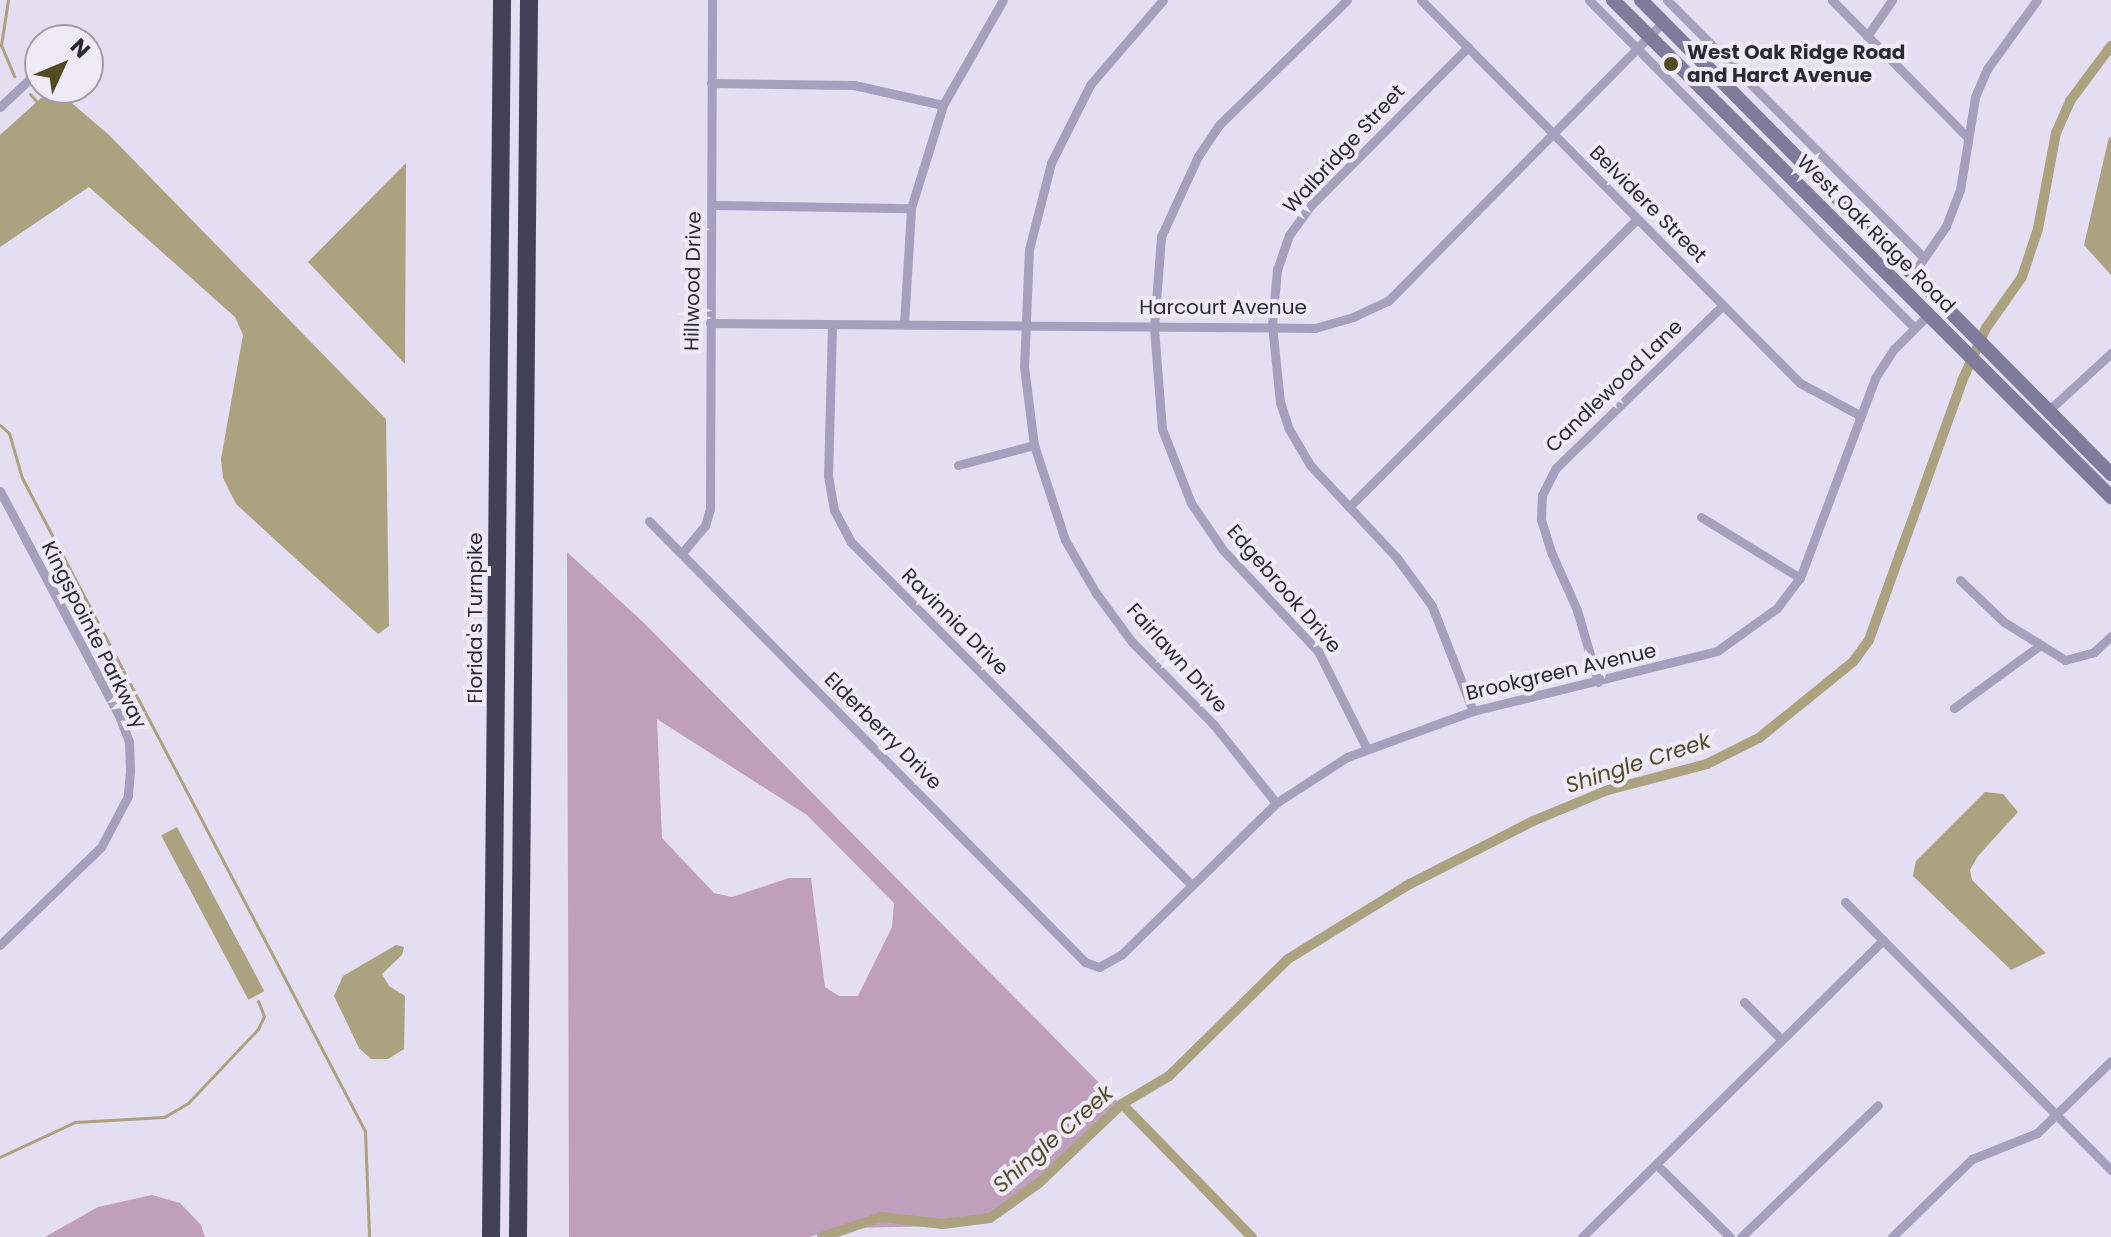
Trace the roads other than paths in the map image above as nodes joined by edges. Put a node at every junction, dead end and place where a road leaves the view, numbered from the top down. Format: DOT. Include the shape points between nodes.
graph roads {
  1 [pos="502,0"];
  2 [pos="529,0"];
  3 [pos="712,0"];
  4 [pos="1003,0"];
  5 [pos="1163,0"];
  6 [pos="1347,0"];
  7 [pos="1421,0"];
  8 [pos="1589,0"];
  9 [pos="1613,0"];
  10 [pos="1667,0"];
  11 [pos="1832,0"];
  12 [pos="1892,0"];
  13 [pos="2037,0"];
  14 [pos="1647,2"];
  15 [pos="1632,20"];
  16 [pos="1663,22"];
  17 [pos="1649,36"];
  18 [pos="1867,36"];
  19 [pos="1468,47"];
  20 [pos="1637,48"];
  21 [pos="711,83"];
  22 [pos="24,84"];
  23 [pos="943,105"];
  24 [pos="0,107"];
  25 [pos="1553,133"];
  26 [pos="1967,137"];
  27 [pos="1808,194"];
  28 [pos="712,205"];
  29 [pos="911,208"];
  30 [pos="1637,219"];
  31 [pos="1922,256"];
  32 [pos="1913,274"];
  33 [pos="1723,305"];
  34 [pos="1929,314"];
  35 [pos="710,323"];
  36 [pos="1024,323"];
  37 [pos="904,324"];
  38 [pos="832,325"];
  39 [pos="1272,325"];
  40 [pos="1154,328"];
  41 [pos="1915,328"];
  42 [pos="1986,348"];
  43 [pos="2111,353"];
  44 [pos="2048,411"];
  45 [pos="1861,416"];
  46 [pos="1034,445"];
  47 [pos="958,465"];
  48 [pos="2111,474"];
  49 [pos="0,491"];
  50 [pos="2111,497"];
  51 [pos="1349,507"];
  52 [pos="1701,517"];
  53 [pos="649,521"];
  54 [pos="682,553"];
  55 [pos="1800,578"];
  56 [pos="1960,580"];
  57 [pos="2111,636"];
  58 [pos="2039,646"];
  59 [pos="1598,682"];
  60 [pos="1954,708"];
  61 [pos="1473,711"];
  62 [pos="1366,747"];
  63 [pos="1276,803"];
  64 [pos="1191,884"];
  65 [pos="1845,902"];
  66 [pos="1883,940"];
  67 [pos="0,945"];
  68 [pos="1091,966"];
  69 [pos="1744,1002"];
  70 [pos="1781,1039"];
  71 [pos="2111,1061"];
  72 [pos="1878,1105"];
  73 [pos="2053,1117"];
  74 [pos="1656,1164"];
  75 [pos="2111,1170"];
  76 [pos="491,1237"];
  77 [pos="518,1237"];
  78 [pos="1582,1237"];
  79 [pos="1730,1237"];
  80 [pos="1741,1237"];
  81 [pos="1892,1237"];
  1 -- 76 [label="highway, Florida's Turnpike"];
  2 -- 77 [label="highway"];
  3 -- 21 [label="street, Hillwood Drive"];
  4 -- 23 [label="street"];
  5 -- 36 [label="street, Fairlawn Drive" via="1117,49 1067,125 1029,249"];
  6 -- 40 [label="street, Edgebrook Drive" via="1219,125 1198,156 1161,237"];
  7 -- 19 [label="street, Belvidere Street"];
  8 -- 20 [label="street"];
  9 -- 15 [label="street, West Oak Ridge Road"];
  10 -- 31 [label="street"];
  11 -- 18 [label="street"];
  12 -- 18 [label="street"];
  13 -- 26 [label="street" via="1987,69"];
  14 -- 15 [label="street"];
  14 -- 16 [label="street, West Oak Ridge Road"];
  15 -- 17 [label="street, West Oak Ridge Road"];
  16 -- 17 [label="street, Harcourt Avenue"];
  16 -- 32 [label="street, West Oak Ridge Road"];
  17 -- 20 [label="street, Harcourt Avenue"];
  17 -- 27 [label="street, West Oak Ridge Road"];
  18 -- 26 [label="street"];
  19 -- 25 [label="street, Belvidere Street"];
  19 -- 39 [label="street, Walbridge Street" via="1311,205 1289,235 1277,269"];
  20 -- 25 [label="street, Harcourt Avenue"];
  20 -- 41 [label="street"];
  21 -- 23 [label="street" via="854,85"];
  21 -- 28 [label="street, Hillwood Drive"];
  22 -- 24 [label="street"];
  23 -- 29 [label="street"];
  25 -- 30 [label="street, Belvidere Street"];
  25 -- 39 [label="street, Harcourt Avenue" via="1388,301 1315,328"];
  26 -- 31 [label="street" via="1960,190 1946,226"];
  27 -- 32 [label="street" via="1831,202 1903,276"];
  27 -- 34 [label="street, West Oak Ridge Road"];
  28 -- 29 [label="street"];
  28 -- 35 [label="street, Hillwood Drive"];
  29 -- 37 [label="street"];
  30 -- 33 [label="street, Belvidere Street"];
  30 -- 51 [label="street"];
  31 -- 32 [label="street"];
  32 -- 42 [label="street, West Oak Ridge Road"];
  33 -- 45 [label="street, Belvidere Street" via="1800,383"];
  33 -- 59 [label="street, Candlewood Lane" via="1556,468 1542,495 1541,520 1577,610"];
  34 -- 41 [label="street, Brookgreen Avenue"];
  34 -- 42 [label="street" via="1936,310 1972,345"];
  34 -- 50 [label="street, West Oak Ridge Road"];
  35 -- 38 [label="street, Harcourt Avenue"];
  35 -- 54 [label="street, Hillwood Drive" via="710,509 705,526"];
  36 -- 37 [label="street, Harcourt Avenue"];
  36 -- 40 [label="street, Harcourt Avenue"];
  36 -- 46 [label="street, Fairlawn Drive"];
  37 -- 38 [label="street, Harcourt Avenue"];
  38 -- 64 [label="street, Ravinnia Drive" via="828,476 834,510 851,542"];
  39 -- 40 [label="street, Harcourt Avenue"];
  39 -- 51 [label="street, Walbridge Street" via="1280,402 1289,429 1310,465"];
  40 -- 62 [label="street, Edgebrook Drive" via="1159,415 1169,455 1191,503 1223,550 1318,651"];
  41 -- 45 [label="street, Brookgreen Avenue" via="1875,378"];
  42 -- 44 [label="street, West Oak Ridge Road"];
  43 -- 44 [label="street"];
  44 -- 48 [label="street, West Oak Ridge Road"];
  45 -- 55 [label="street, Brookgreen Avenue"];
  46 -- 47 [label="street"];
  46 -- 63 [label="street, Fairlawn Drive" via="1065,540 1096,593 1132,642 1214,725"];
  49 -- 67 [label="street, Kingspointe Parkway" via="120,718 129,742 130,771 128,796 101,847"];
  51 -- 61 [label="street, Walbridge Street" via="1432,606"];
  52 -- 55 [label="street"];
  53 -- 54 [label="street, Elderberry Drive"];
  54 -- 68 [label="street, Elderberry Drive"];
  55 -- 59 [label="street, Brookgreen Avenue" via="1777,608 1717,651"];
  56 -- 58 [label="street"];
  57 -- 58 [label="street" via="2079,659 2065,660"];
  58 -- 60 [label="street"];
  59 -- 61 [label="street, Brookgreen Avenue"];
  61 -- 62 [label="street, Brookgreen Avenue"];
  62 -- 63 [label="street, Brookgreen Avenue"];
  63 -- 64 [label="street, Brookgreen Avenue"];
  64 -- 68 [label="street, Brookgreen Avenue" via="1121,955"];
  65 -- 66 [label="street"];
  66 -- 70 [label="street"];
  66 -- 73 [label="street"];
  69 -- 70 [label="street"];
  70 -- 74 [label="street"];
  71 -- 73 [label="street"];
  72 -- 80 [label="street"];
  73 -- 75 [label="street"];
  73 -- 81 [label="street" via="2037,1133 1972,1159"];
  74 -- 78 [label="street"];
  74 -- 79 [label="street"];
}
